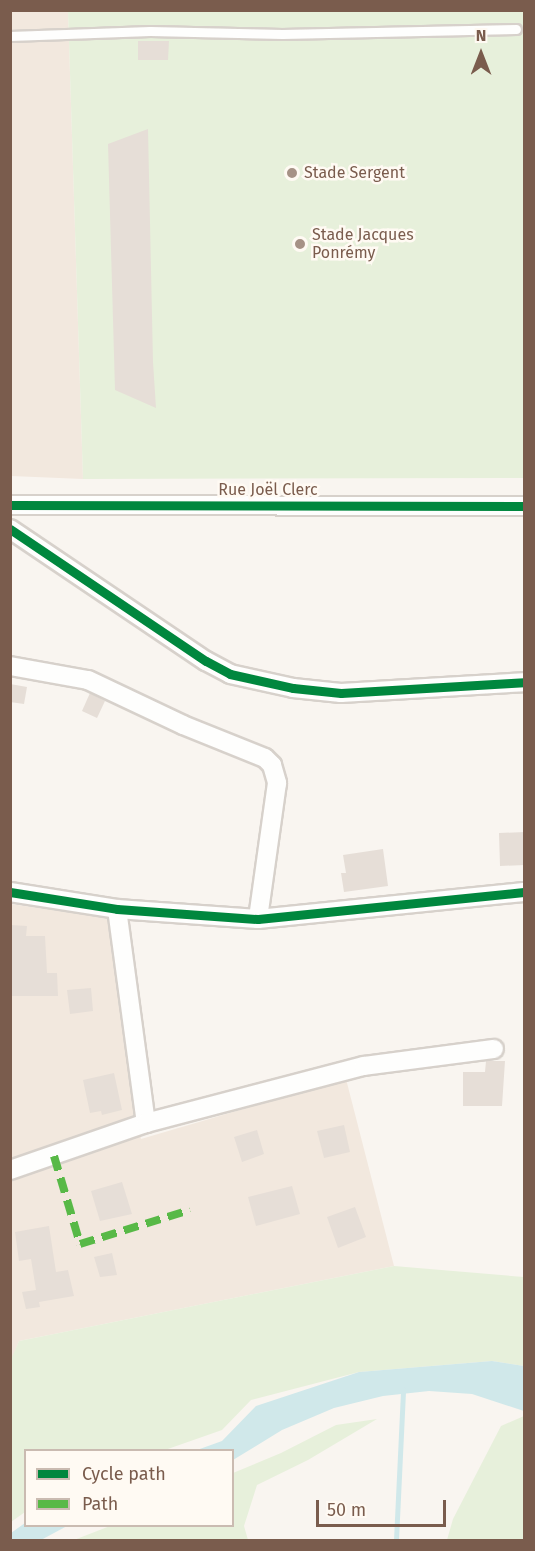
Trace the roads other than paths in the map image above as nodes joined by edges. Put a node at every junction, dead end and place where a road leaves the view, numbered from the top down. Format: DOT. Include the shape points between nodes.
graph roads {
  1 [pos="516,29"];
  2 [pos="10,36"];
  3 [pos="10,505"];
  4 [pos="525,506"];
  5 [pos="10,529"];
  6 [pos="10,666"];
  7 [pos="525,682"];
  8 [pos="10,892"];
  9 [pos="525,892"];
  10 [pos="117,909"];
  11 [pos="258,919"];
  12 [pos="494,1049"];
  13 [pos="146,1124"];
  14 [pos="10,1170"];
  1 -- 2 [label="lane"];
  3 -- 4 [label="street, Rue Joël Clerc"];
  5 -- 7 [label="street" via="230,674 293,688 341,693"];
  6 -- 11 [label="street" via="88,680 265,758 272,765 277,783"];
  8 -- 10 [label="street"];
  9 -- 11 [label="street"];
  10 -- 11 [label="street"];
  10 -- 13 [label="street"];
  12 -- 13 [label="street" via="371,1064"];
  13 -- 14 [label="street"];
}
